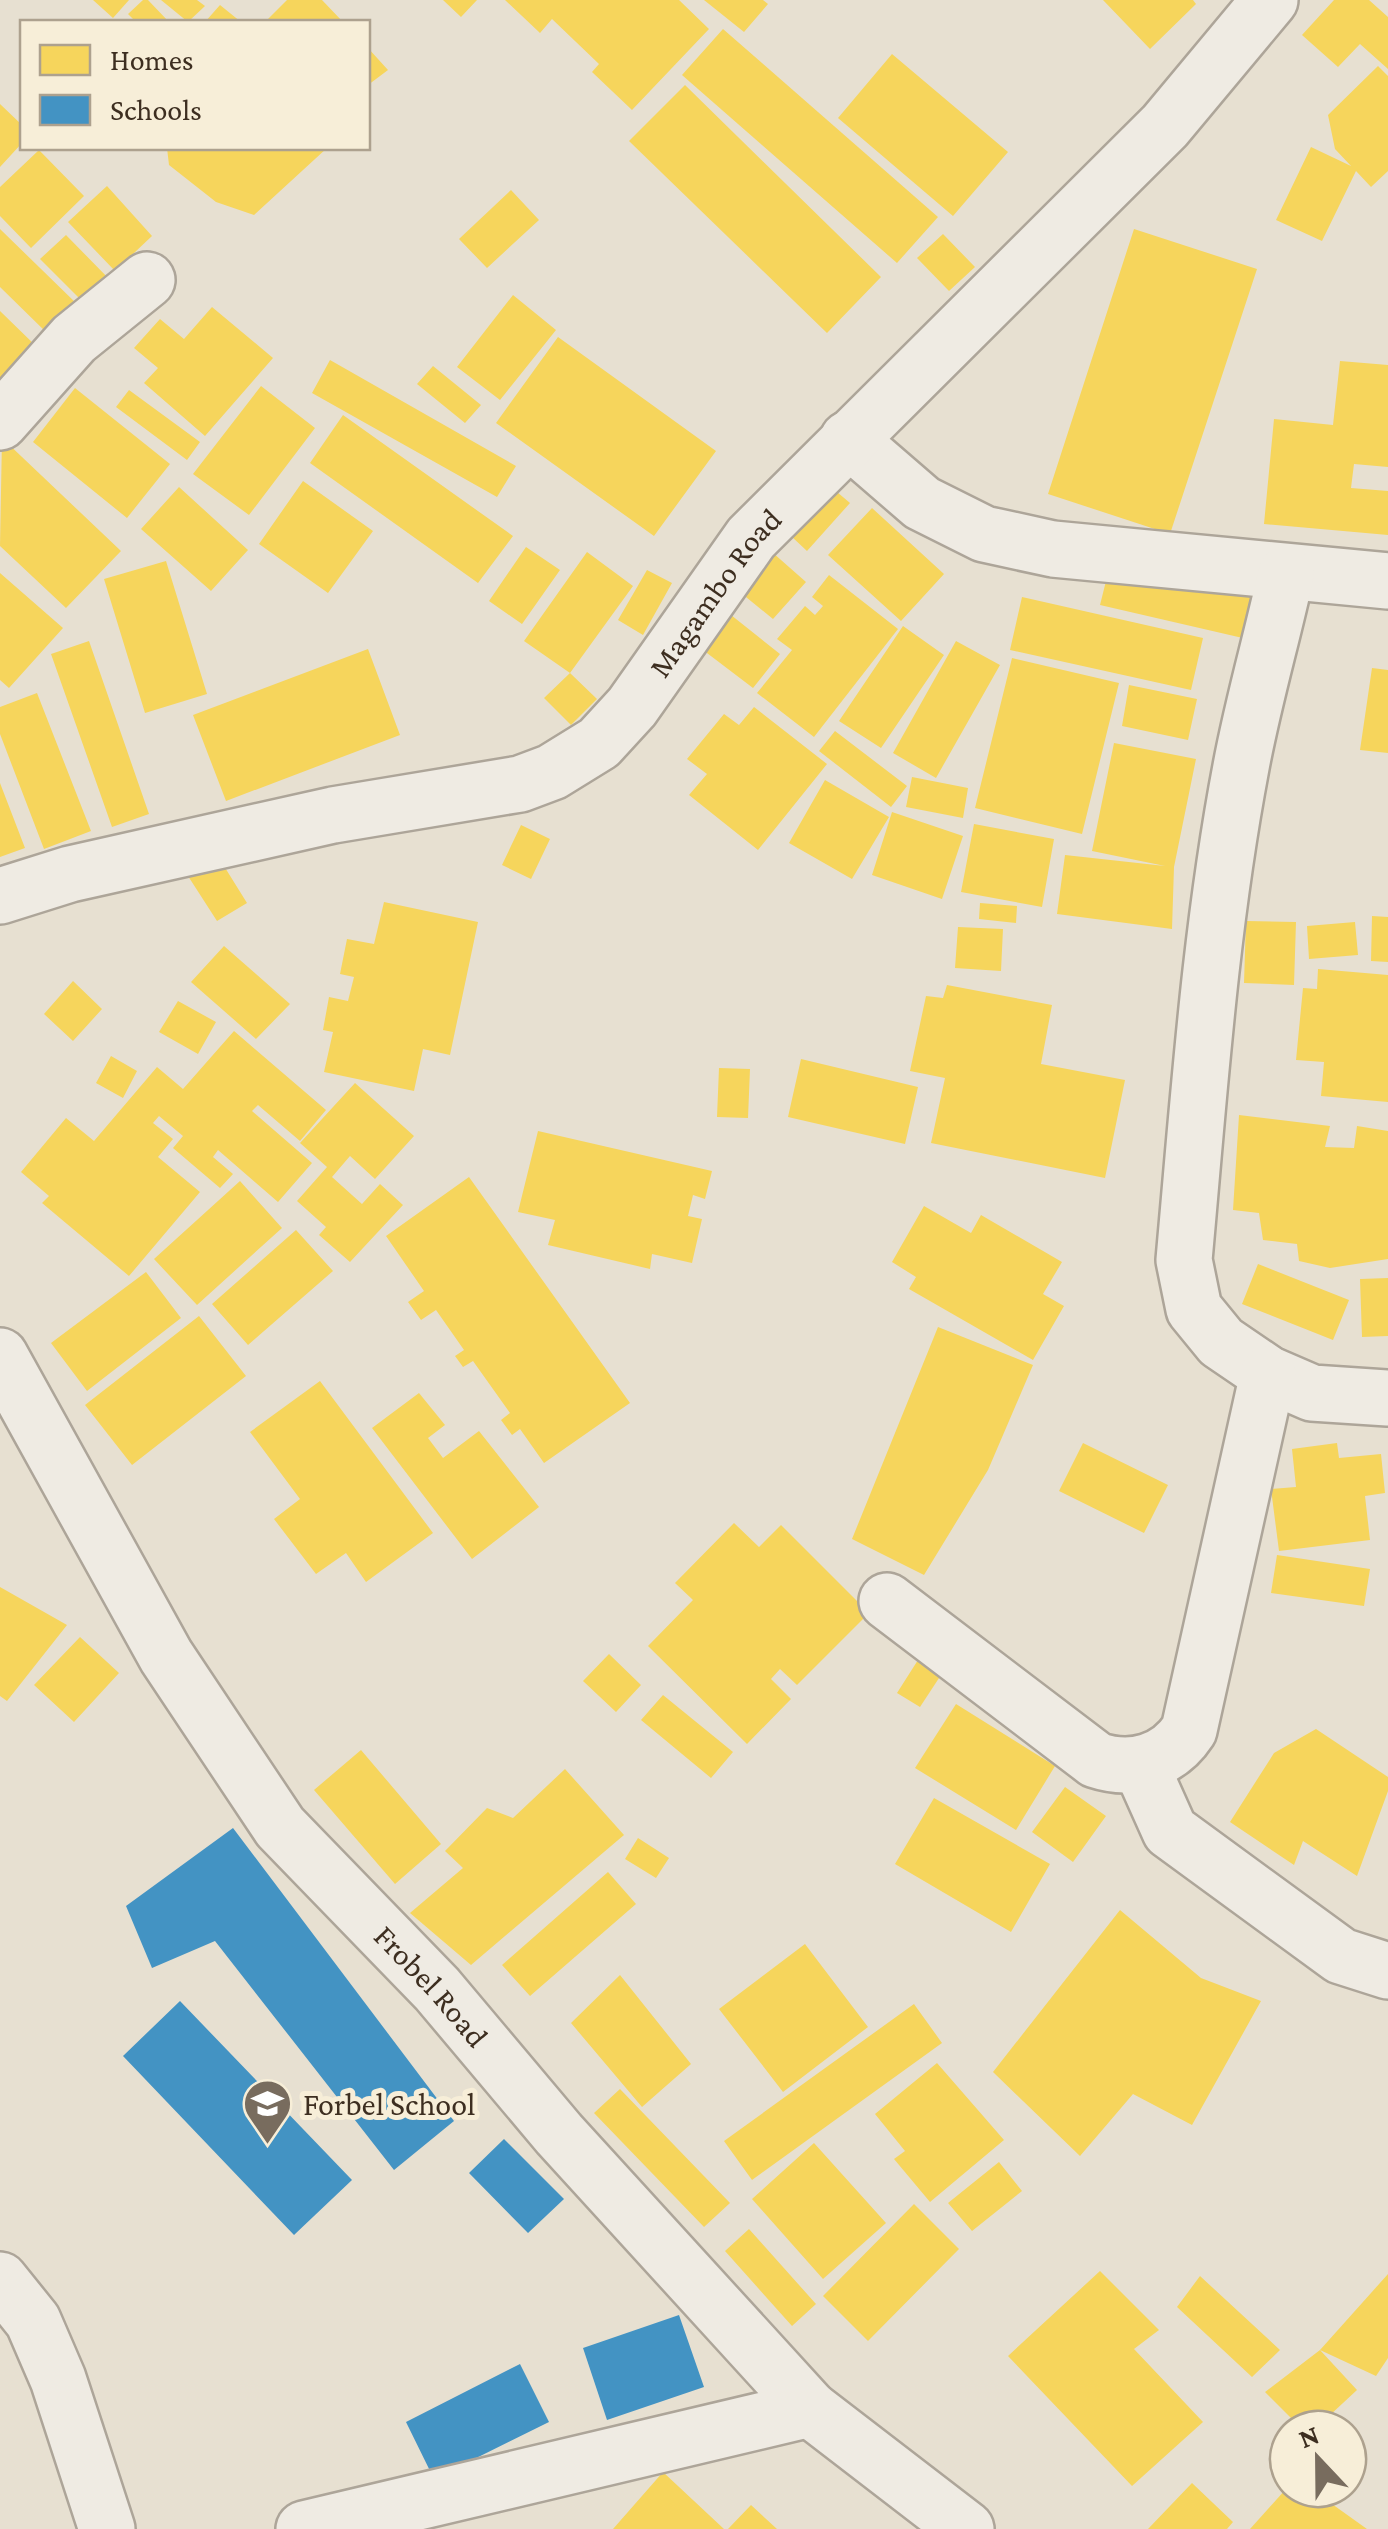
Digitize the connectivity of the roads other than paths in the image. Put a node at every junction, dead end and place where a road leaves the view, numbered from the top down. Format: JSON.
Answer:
{"nodes":[{"id":1,"x":1270,"y":0,"type":"edge"},
{"id":2,"x":147,"y":280,"type":"dead end"},
{"id":3,"x":0,"y":422,"type":"edge"},
{"id":4,"x":848,"y":439,"type":"junction"},
{"id":5,"x":1286,"y":574,"type":"junction"},
{"id":6,"x":1388,"y":581,"type":"edge"},
{"id":7,"x":0,"y":896,"type":"edge"},
{"id":8,"x":0,"y":1356,"type":"edge"},
{"id":9,"x":1268,"y":1374,"type":"junction"},
{"id":10,"x":1388,"y":1398,"type":"edge"},
{"id":11,"x":887,"y":1601,"type":"dead end"},
{"id":12,"x":1140,"y":1764,"type":"junction"},
{"id":13,"x":1388,"y":1972,"type":"edge"},
{"id":14,"x":0,"y":2280,"type":"edge"},
{"id":15,"x":810,"y":2409,"type":"junction"},
{"id":16,"x":108,"y":2529,"type":"edge"},
{"id":17,"x":304,"y":2529,"type":"edge"},
{"id":18,"x":966,"y":2529,"type":"edge"}],
"edges":[{"from":1,"to":4,"type":"street","name":"Magambo Road"},
{"from":2,"to":3,"type":"street"},
{"from":4,"to":5,"type":"street"},
{"from":4,"to":7,"type":"street","name":"Magambo Road"},
{"from":5,"to":6,"type":"street"},
{"from":5,"to":9,"type":"street"},
{"from":8,"to":15,"type":"street","name":"Frobel Road"},
{"from":9,"to":10,"type":"street"},
{"from":9,"to":12,"type":"street"},
{"from":11,"to":12,"type":"street"},
{"from":12,"to":13,"type":"street"},
{"from":14,"to":16,"type":"street"},
{"from":15,"to":17,"type":"street"},
{"from":15,"to":18,"type":"street","name":"Frobel Road"}]}
